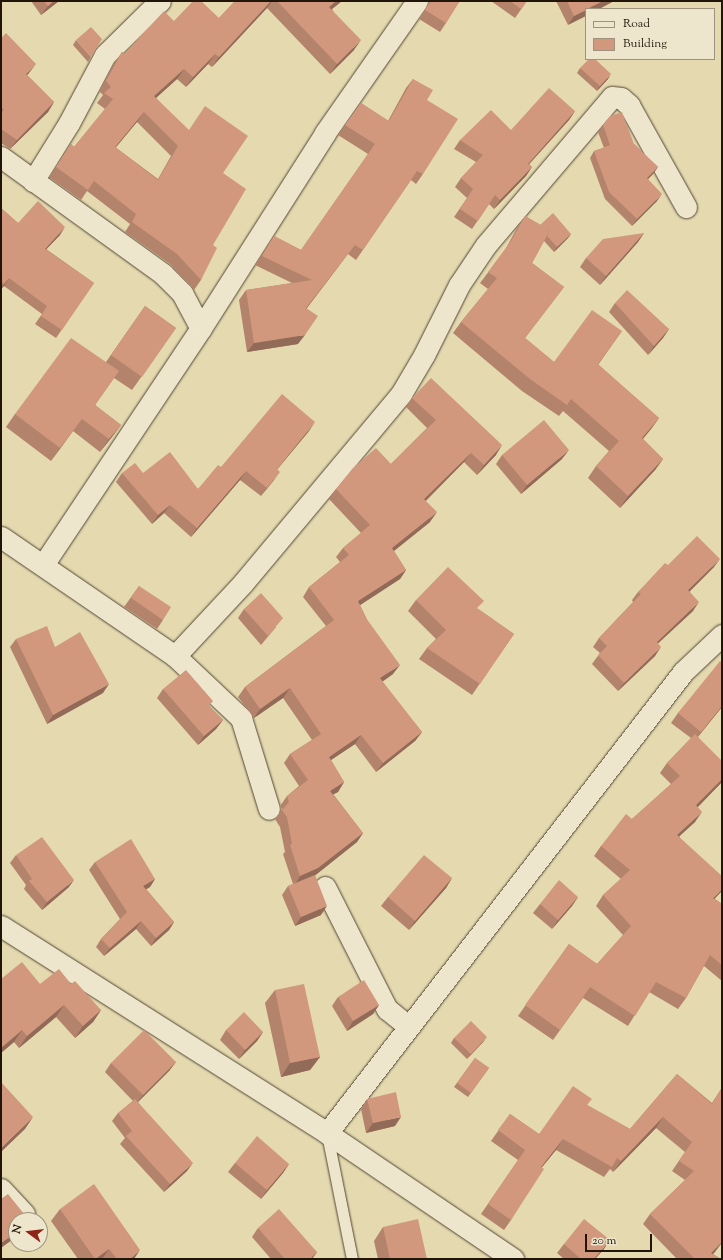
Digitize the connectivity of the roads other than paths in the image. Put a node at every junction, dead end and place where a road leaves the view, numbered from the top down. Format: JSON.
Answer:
{"nodes":[{"id":1,"x":160,"y":1,"type":"edge"},
{"id":2,"x":418,"y":1,"type":"edge"},
{"id":3,"x":1,"y":157,"type":"edge"},
{"id":4,"x":33,"y":181,"type":"junction"},
{"id":5,"x":686,"y":207,"type":"dead end"},
{"id":6,"x":201,"y":328,"type":"junction"},
{"id":7,"x":1,"y":537,"type":"edge"},
{"id":8,"x":42,"y":565,"type":"junction"},
{"id":9,"x":722,"y":635,"type":"edge"},
{"id":10,"x":175,"y":656,"type":"junction"},
{"id":11,"x":268,"y":809,"type":"dead end"},
{"id":12,"x":325,"y":887,"type":"dead end"},
{"id":13,"x":1,"y":926,"type":"edge"},
{"id":14,"x":409,"y":1027,"type":"junction"},
{"id":15,"x":327,"y":1133,"type":"junction"},
{"id":16,"x":1,"y":1189,"type":"edge"},
{"id":17,"x":22,"y":1212,"type":"edge"},
{"id":18,"x":352,"y":1259,"type":"edge"},
{"id":19,"x":513,"y":1259,"type":"edge"}],
"edges":[{"from":1,"to":4,"type":"street"},
{"from":2,"to":6,"type":"street"},
{"from":3,"to":4,"type":"street"},
{"from":4,"to":6,"type":"street"},
{"from":5,"to":10,"type":"street"},
{"from":6,"to":8,"type":"street"},
{"from":7,"to":8,"type":"street"},
{"from":8,"to":10,"type":"street"},
{"from":9,"to":14,"type":"street"},
{"from":10,"to":11,"type":"street"},
{"from":12,"to":14,"type":"street"},
{"from":13,"to":15,"type":"street"},
{"from":14,"to":15,"type":"street"},
{"from":15,"to":18,"type":"lane"},
{"from":15,"to":19,"type":"street"},
{"from":16,"to":17,"type":"street"}]}
